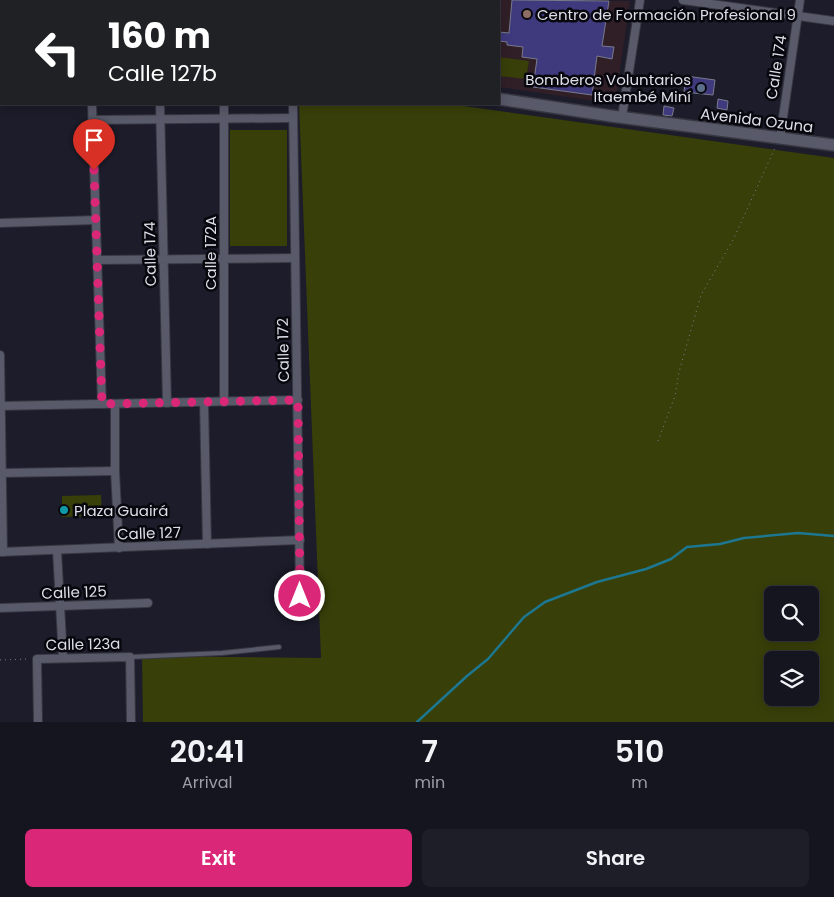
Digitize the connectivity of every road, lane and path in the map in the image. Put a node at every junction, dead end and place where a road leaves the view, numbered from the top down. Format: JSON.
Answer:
{"nodes":[{"id":1,"x":640,"y":0,"type":"edge"},
{"id":2,"x":683,"y":0,"type":"edge"},
{"id":3,"x":800,"y":0,"type":"edge"},
{"id":4,"x":798,"y":16,"type":"junction"},
{"id":5,"x":834,"y":21,"type":"edge"},
{"id":6,"x":500,"y":98,"type":"edge"},
{"id":7,"x":92,"y":105,"type":"edge"},
{"id":8,"x":160,"y":105,"type":"edge"},
{"id":9,"x":224,"y":105,"type":"edge"},
{"id":10,"x":293,"y":105,"type":"edge"},
{"id":11,"x":622,"y":117,"type":"junction"},
{"id":12,"x":293,"y":118,"type":"junction"},
{"id":13,"x":161,"y":119,"type":"junction"},
{"id":14,"x":224,"y":119,"type":"junction"},
{"id":15,"x":92,"y":120,"type":"junction"},
{"id":16,"x":780,"y":138,"type":"junction"},
{"id":17,"x":834,"y":145,"type":"edge"},
{"id":18,"x":96,"y":220,"type":"junction"},
{"id":19,"x":0,"y":223,"type":"edge"},
{"id":20,"x":295,"y":258,"type":"junction"},
{"id":21,"x":224,"y":259,"type":"junction"},
{"id":22,"x":97,"y":260,"type":"junction"},
{"id":23,"x":164,"y":260,"type":"junction"},
{"id":24,"x":0,"y":355,"type":"edge"},
{"id":25,"x":298,"y":400,"type":"junction"},
{"id":26,"x":204,"y":402,"type":"junction"},
{"id":27,"x":224,"y":402,"type":"junction"},
{"id":28,"x":167,"y":403,"type":"junction"},
{"id":29,"x":102,"y":404,"type":"junction"},
{"id":30,"x":115,"y":404,"type":"junction"},
{"id":31,"x":0,"y":406,"type":"edge"},
{"id":32,"x":658,"y":441,"type":"dead end"},
{"id":33,"x":115,"y":471,"type":"junction"},
{"id":34,"x":2,"y":472,"type":"junction"},
{"id":35,"x":300,"y":540,"type":"junction"},
{"id":36,"x":207,"y":544,"type":"junction"},
{"id":37,"x":119,"y":548,"type":"junction"},
{"id":38,"x":57,"y":550,"type":"junction"},
{"id":39,"x":2,"y":552,"type":"edge"},
{"id":40,"x":300,"y":596,"type":"dead end"},
{"id":41,"x":148,"y":603,"type":"dead end"},
{"id":42,"x":60,"y":607,"type":"junction"},
{"id":43,"x":0,"y":608,"type":"edge"},
{"id":44,"x":279,"y":646,"type":"dead end"},
{"id":45,"x":130,"y":657,"type":"junction"},
{"id":46,"x":64,"y":658,"type":"junction"},
{"id":47,"x":37,"y":659,"type":"junction"},
{"id":48,"x":0,"y":660,"type":"edge"},
{"id":49,"x":38,"y":722,"type":"edge"},
{"id":50,"x":131,"y":722,"type":"edge"}],
"edges":[{"from":1,"to":11,"type":"street"},
{"from":2,"to":4,"type":"street"},
{"from":3,"to":4,"type":"street","name":"Calle 174"},
{"from":4,"to":5,"type":"street"},
{"from":4,"to":16,"type":"street","name":"Calle 174"},
{"from":6,"to":11,"type":"main road","name":"Avenida Ozuna"},
{"from":7,"to":15,"type":"street"},
{"from":8,"to":13,"type":"street","name":"Calle 174"},
{"from":9,"to":14,"type":"street","name":"Calle 172A"},
{"from":10,"to":12,"type":"street","name":"Calle 172"},
{"from":11,"to":16,"type":"main road","name":"Avenida Ozuna"},
{"from":12,"to":14,"type":"street"},
{"from":12,"to":20,"type":"street","name":"Calle 172"},
{"from":13,"to":14,"type":"street"},
{"from":13,"to":15,"type":"street"},
{"from":13,"to":23,"type":"street","name":"Calle 174"},
{"from":14,"to":21,"type":"street","name":"Calle 172A"},
{"from":15,"to":18,"type":"street"},
{"from":16,"to":17,"type":"main road","name":"Avenida Ozuna"},
{"from":16,"to":32,"type":"path"},
{"from":18,"to":19,"type":"street"},
{"from":18,"to":22,"type":"street"},
{"from":20,"to":21,"type":"street"},
{"from":20,"to":25,"type":"street","name":"Calle 172"},
{"from":21,"to":23,"type":"street"},
{"from":21,"to":27,"type":"street","name":"Calle 172A"},
{"from":22,"to":23,"type":"street"},
{"from":22,"to":29,"type":"street"},
{"from":23,"to":28,"type":"street","name":"Calle 174"},
{"from":24,"to":31,"type":"street"},
{"from":25,"to":27,"type":"street"},
{"from":25,"to":35,"type":"street","name":"Calle 172"},
{"from":26,"to":27,"type":"street"},
{"from":26,"to":28,"type":"street"},
{"from":26,"to":36,"type":"street"},
{"from":28,"to":30,"type":"street"},
{"from":29,"to":30,"type":"street"},
{"from":29,"to":31,"type":"street"},
{"from":30,"to":33,"type":"street"},
{"from":31,"to":34,"type":"street"},
{"from":33,"to":34,"type":"street"},
{"from":33,"to":37,"type":"street"},
{"from":34,"to":39,"type":"street"},
{"from":35,"to":36,"type":"street","name":"Calle 127"},
{"from":35,"to":40,"type":"street","name":"Calle 172"},
{"from":36,"to":37,"type":"street","name":"Calle 127"},
{"from":37,"to":38,"type":"street","name":"Calle 127"},
{"from":38,"to":39,"type":"street","name":"Calle 127"},
{"from":38,"to":42,"type":"street"},
{"from":41,"to":42,"type":"street","name":"Calle 125"},
{"from":42,"to":43,"type":"street","name":"Calle 125"},
{"from":42,"to":46,"type":"street"},
{"from":44,"to":45,"type":"lane"},
{"from":45,"to":46,"type":"street","name":"Calle 123a"},
{"from":45,"to":50,"type":"street"},
{"from":46,"to":47,"type":"street","name":"Calle 123a"},
{"from":47,"to":48,"type":"path"},
{"from":47,"to":49,"type":"street"}]}
